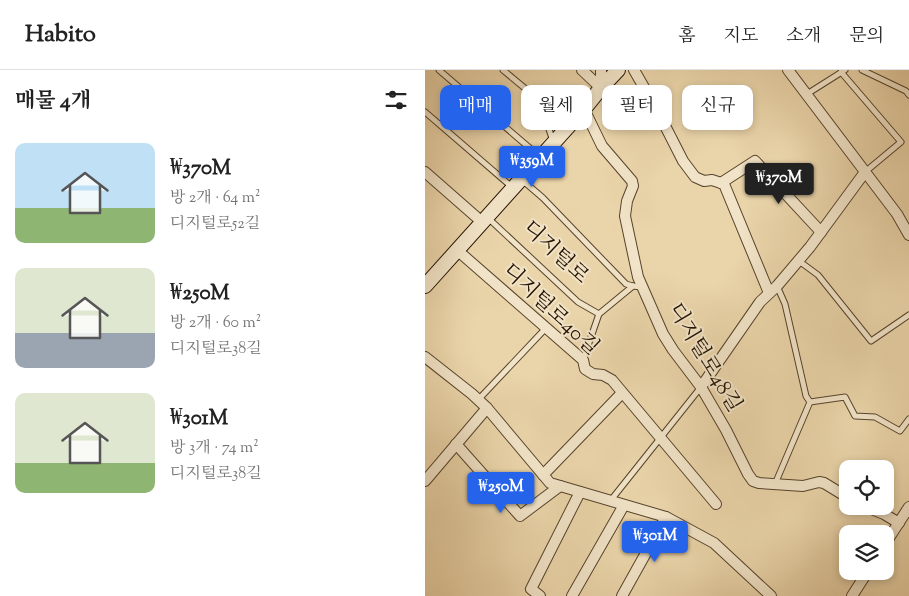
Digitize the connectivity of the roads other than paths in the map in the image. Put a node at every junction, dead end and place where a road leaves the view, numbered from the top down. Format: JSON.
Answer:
{"nodes":[{"id":1,"x":439,"y":70,"type":"edge"},
{"id":2,"x":503,"y":70,"type":"edge"},
{"id":3,"x":582,"y":70,"type":"edge"},
{"id":4,"x":601,"y":70,"type":"edge"},
{"id":5,"x":618,"y":70,"type":"edge"},
{"id":6,"x":633,"y":70,"type":"edge"},
{"id":7,"x":788,"y":70,"type":"edge"},
{"id":8,"x":862,"y":70,"type":"edge"},
{"id":9,"x":843,"y":71,"type":"edge"},
{"id":10,"x":601,"y":88,"type":"junction"},
{"id":11,"x":807,"y":95,"type":"junction"},
{"id":12,"x":909,"y":96,"type":"edge"},
{"id":13,"x":592,"y":99,"type":"edge"},
{"id":14,"x":425,"y":112,"type":"edge"},
{"id":15,"x":592,"y":125,"type":"edge"},
{"id":16,"x":565,"y":130,"type":"edge"},
{"id":17,"x":554,"y":142,"type":"junction"},
{"id":18,"x":541,"y":157,"type":"junction"},
{"id":19,"x":425,"y":172,"type":"edge"},
{"id":20,"x":865,"y":172,"type":"junction"},
{"id":21,"x":721,"y":183,"type":"junction"},
{"id":22,"x":517,"y":184,"type":"junction"},
{"id":23,"x":485,"y":220,"type":"junction"},
{"id":24,"x":821,"y":232,"type":"junction"},
{"id":25,"x":909,"y":235,"type":"edge"},
{"id":26,"x":457,"y":250,"type":"junction"},
{"id":27,"x":799,"y":260,"type":"junction"},
{"id":28,"x":425,"y":286,"type":"edge"},
{"id":29,"x":638,"y":286,"type":"junction"},
{"id":30,"x":777,"y":286,"type":"junction"},
{"id":31,"x":769,"y":293,"type":"junction"},
{"id":32,"x":599,"y":314,"type":"junction"},
{"id":33,"x":909,"y":315,"type":"edge"},
{"id":34,"x":546,"y":328,"type":"junction"},
{"id":35,"x":425,"y":357,"type":"edge"},
{"id":36,"x":583,"y":360,"type":"junction"},
{"id":37,"x":701,"y":387,"type":"junction"},
{"id":38,"x":622,"y":393,"type":"junction"},
{"id":39,"x":479,"y":400,"type":"junction"},
{"id":40,"x":810,"y":402,"type":"junction"},
{"id":41,"x":487,"y":408,"type":"junction"},
{"id":42,"x":909,"y":420,"type":"edge"},
{"id":43,"x":661,"y":438,"type":"junction"},
{"id":44,"x":456,"y":444,"type":"junction"},
{"id":45,"x":543,"y":475,"type":"junction"},
{"id":46,"x":425,"y":481,"type":"edge"},
{"id":47,"x":775,"y":484,"type":"junction"},
{"id":48,"x":560,"y":486,"type":"junction"},
{"id":49,"x":580,"y":492,"type":"junction"},
{"id":50,"x":839,"y":492,"type":"edge"},
{"id":51,"x":611,"y":501,"type":"junction"},
{"id":52,"x":717,"y":504,"type":"dead end"},
{"id":53,"x":624,"y":505,"type":"junction"},
{"id":54,"x":909,"y":507,"type":"edge"},
{"id":55,"x":886,"y":515,"type":"edge"},
{"id":56,"x":666,"y":517,"type":"junction"},
{"id":57,"x":899,"y":523,"type":"junction"},
{"id":58,"x":894,"y":530,"type":"edge"},
{"id":59,"x":862,"y":580,"type":"edge"},
{"id":60,"x":540,"y":596,"type":"edge"},
{"id":61,"x":572,"y":596,"type":"edge"},
{"id":62,"x":622,"y":596,"type":"edge"},
{"id":63,"x":771,"y":596,"type":"edge"},
{"id":64,"x":851,"y":596,"type":"edge"}],
"edges":[{"from":1,"to":18,"type":"lane"},
{"from":2,"to":17,"type":"lane"},
{"from":3,"to":10,"type":"street"},
{"from":4,"to":10,"type":"street"},
{"from":5,"to":10,"type":"main road"},
{"from":6,"to":21,"type":"street"},
{"from":7,"to":11,"type":"street"},
{"from":8,"to":12,"type":"lane"},
{"from":9,"to":11,"type":"lane"},
{"from":9,"to":20,"type":"lane"},
{"from":10,"to":13,"type":"main road"},
{"from":11,"to":20,"type":"street"},
{"from":14,"to":22,"type":"lane","name":"디지털로"},
{"from":15,"to":29,"type":"street","name":"디지털로48길"},
{"from":16,"to":17,"type":"main road"},
{"from":17,"to":18,"type":"main road"},
{"from":18,"to":22,"type":"main road"},
{"from":19,"to":23,"type":"street"},
{"from":20,"to":24,"type":"street"},
{"from":20,"to":25,"type":"street"},
{"from":21,"to":24,"type":"street"},
{"from":21,"to":31,"type":"street"},
{"from":22,"to":23,"type":"main road"},
{"from":22,"to":29,"type":"lane","name":"디지털로"},
{"from":23,"to":26,"type":"main road"},
{"from":23,"to":32,"type":"lane","name":"디지털로"},
{"from":24,"to":27,"type":"street"},
{"from":26,"to":28,"type":"main road"},
{"from":26,"to":34,"type":"street","name":"디지털로40길"},
{"from":27,"to":30,"type":"street"},
{"from":27,"to":33,"type":"lane"},
{"from":29,"to":32,"type":"lane"},
{"from":29,"to":37,"type":"street","name":"디지털로48길"},
{"from":30,"to":31,"type":"street"},
{"from":30,"to":40,"type":"lane"},
{"from":31,"to":37,"type":"street"},
{"from":32,"to":36,"type":"lane"},
{"from":34,"to":36,"type":"street","name":"디지털로40길"},
{"from":34,"to":39,"type":"lane"},
{"from":35,"to":39,"type":"street"},
{"from":36,"to":38,"type":"street","name":"디지털로40길"},
{"from":37,"to":43,"type":"lane"},
{"from":37,"to":47,"type":"street","name":"디지털로48길"},
{"from":38,"to":43,"type":"street","name":"디지털로40길"},
{"from":38,"to":45,"type":"street"},
{"from":39,"to":41,"type":"street"},
{"from":40,"to":42,"type":"lane"},
{"from":40,"to":47,"type":"lane"},
{"from":41,"to":44,"type":"street"},
{"from":41,"to":45,"type":"street"},
{"from":43,"to":51,"type":"lane"},
{"from":43,"to":52,"type":"street","name":"디지털로40길"},
{"from":44,"to":46,"type":"street"},
{"from":44,"to":48,"type":"street"},
{"from":45,"to":48,"type":"street"},
{"from":47,"to":50,"type":"street","name":"디지털로48길"},
{"from":48,"to":49,"type":"street"},
{"from":49,"to":51,"type":"street"},
{"from":49,"to":60,"type":"street"},
{"from":51,"to":53,"type":"street"},
{"from":53,"to":56,"type":"street"},
{"from":53,"to":61,"type":"street"},
{"from":54,"to":57,"type":"street"},
{"from":55,"to":57,"type":"street"},
{"from":56,"to":62,"type":"street"},
{"from":56,"to":63,"type":"street"},
{"from":57,"to":58,"type":"street"},
{"from":59,"to":64,"type":"street"}]}
